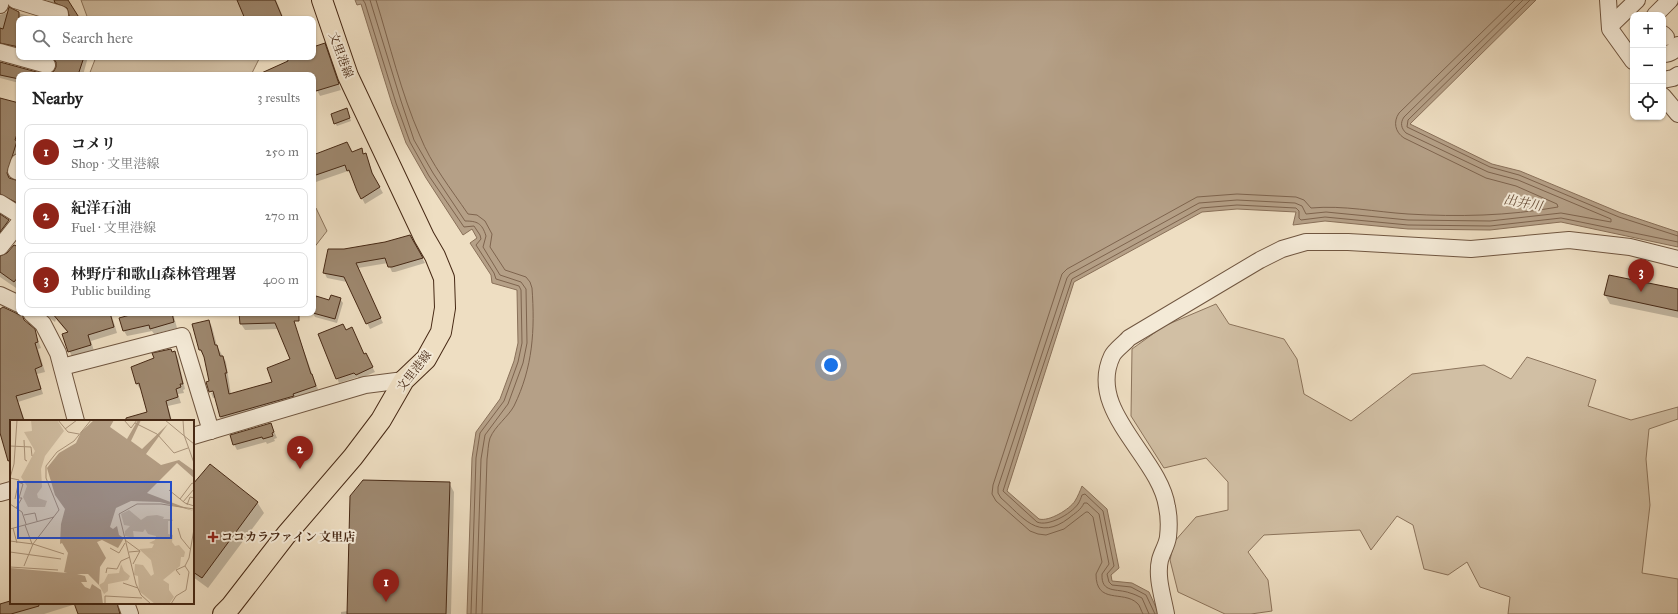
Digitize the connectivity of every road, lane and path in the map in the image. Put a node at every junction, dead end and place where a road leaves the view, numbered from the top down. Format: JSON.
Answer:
{"nodes":[{"id":1,"x":1,"y":0,"type":"edge"},
{"id":2,"x":15,"y":0,"type":"edge"},
{"id":3,"x":322,"y":0,"type":"edge"},
{"id":4,"x":1608,"y":0,"type":"edge"},
{"id":5,"x":1637,"y":0,"type":"edge"},
{"id":6,"x":1670,"y":0,"type":"edge"},
{"id":7,"x":0,"y":5,"type":"edge"},
{"id":8,"x":1658,"y":12,"type":"edge"},
{"id":9,"x":60,"y":16,"type":"edge"},
{"id":10,"x":1610,"y":26,"type":"junction"},
{"id":11,"x":1669,"y":39,"type":"edge"},
{"id":12,"x":1628,"y":42,"type":"edge"},
{"id":13,"x":0,"y":52,"type":"edge"},
{"id":14,"x":1666,"y":54,"type":"edge"},
{"id":15,"x":16,"y":57,"type":"edge"},
{"id":16,"x":27,"y":60,"type":"edge"},
{"id":17,"x":47,"y":66,"type":"edge"},
{"id":18,"x":1678,"y":75,"type":"edge"},
{"id":19,"x":1666,"y":79,"type":"edge"},
{"id":20,"x":1666,"y":100,"type":"edge"},
{"id":21,"x":1678,"y":114,"type":"edge"},
{"id":22,"x":0,"y":203,"type":"edge"},
{"id":23,"x":16,"y":213,"type":"edge"},
{"id":24,"x":16,"y":226,"type":"edge"},
{"id":25,"x":0,"y":247,"type":"edge"},
{"id":26,"x":1678,"y":259,"type":"edge"},
{"id":27,"x":1,"y":297,"type":"edge"},
{"id":28,"x":16,"y":303,"type":"edge"},
{"id":29,"x":34,"y":316,"type":"edge"},
{"id":30,"x":62,"y":367,"type":"junction"},
{"id":31,"x":404,"y":380,"type":"junction"},
{"id":32,"x":76,"y":420,"type":"edge"},
{"id":33,"x":211,"y":431,"type":"junction"},
{"id":34,"x":194,"y":436,"type":"edge"},
{"id":35,"x":10,"y":490,"type":"edge"},
{"id":36,"x":0,"y":493,"type":"edge"},
{"id":37,"x":126,"y":604,"type":"edge"},
{"id":38,"x":130,"y":614,"type":"edge"},
{"id":39,"x":222,"y":614,"type":"edge"},
{"id":40,"x":1166,"y":614,"type":"edge"}],
"edges":[{"from":1,"to":7,"type":"street"},
{"from":2,"to":9,"type":"street"},
{"from":3,"to":31,"type":"main road","name":"文里港線"},
{"from":4,"to":10,"type":"street"},
{"from":5,"to":10,"type":"street"},
{"from":6,"to":8,"type":"street"},
{"from":10,"to":12,"type":"street"},
{"from":11,"to":14,"type":"street"},
{"from":13,"to":15,"type":"street"},
{"from":16,"to":17,"type":"street"},
{"from":18,"to":19,"type":"street"},
{"from":20,"to":21,"type":"street"},
{"from":22,"to":23,"type":"street"},
{"from":24,"to":25,"type":"street"},
{"from":26,"to":40,"type":"street"},
{"from":27,"to":28,"type":"street"},
{"from":29,"to":30,"type":"street"},
{"from":30,"to":32,"type":"street"},
{"from":30,"to":33,"type":"street"},
{"from":31,"to":33,"type":"street"},
{"from":31,"to":39,"type":"main road","name":"文里港線"},
{"from":33,"to":34,"type":"street"},
{"from":35,"to":36,"type":"street"},
{"from":37,"to":38,"type":"street"}]}
